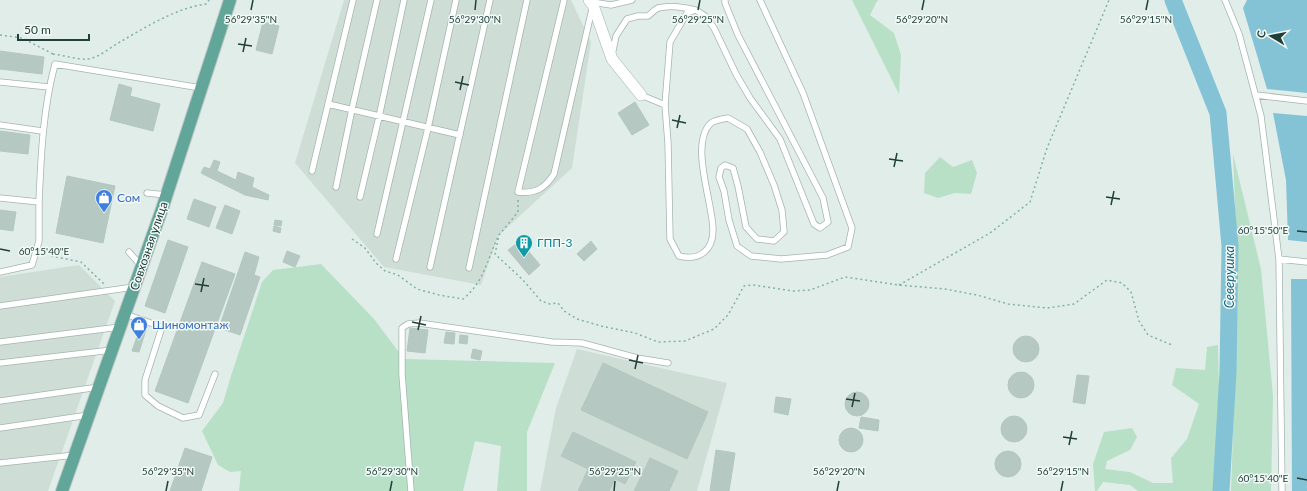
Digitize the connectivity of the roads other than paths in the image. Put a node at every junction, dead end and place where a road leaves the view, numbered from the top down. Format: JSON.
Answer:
{"nodes":[{"id":1,"x":230,"y":0,"type":"edge"},
{"id":2,"x":353,"y":0,"type":"edge"},
{"id":3,"x":378,"y":0,"type":"edge"},
{"id":4,"x":404,"y":0,"type":"edge"},
{"id":5,"x":431,"y":0,"type":"edge"},
{"id":6,"x":456,"y":0,"type":"edge"},
{"id":7,"x":490,"y":0,"type":"edge"},
{"id":8,"x":527,"y":0,"type":"edge"},
{"id":9,"x":564,"y":0,"type":"edge"},
{"id":10,"x":632,"y":0,"type":"edge"},
{"id":11,"x":725,"y":0,"type":"edge"},
{"id":12,"x":760,"y":0,"type":"edge"},
{"id":13,"x":1225,"y":0,"type":"edge"},
{"id":14,"x":590,"y":2,"type":"edge"},
{"id":15,"x":696,"y":10,"type":"junction"},
{"id":16,"x":612,"y":59,"type":"junction"},
{"id":17,"x":0,"y":82,"type":"edge"},
{"id":18,"x":49,"y":88,"type":"junction"},
{"id":19,"x":201,"y":88,"type":"junction"},
{"id":20,"x":641,"y":95,"type":"joint"},
{"id":21,"x":1256,"y":95,"type":"junction"},
{"id":22,"x":1307,"y":101,"type":"edge"},
{"id":23,"x":328,"y":104,"type":"junction"},
{"id":24,"x":666,"y":105,"type":"junction"},
{"id":25,"x":352,"y":109,"type":"junction"},
{"id":26,"x":379,"y":116,"type":"junction"},
{"id":27,"x":402,"y":121,"type":"junction"},
{"id":28,"x":0,"y":125,"type":"edge"},
{"id":29,"x":428,"y":128,"type":"junction"},
{"id":30,"x":42,"y":131,"type":"junction"},
{"id":31,"x":460,"y":135,"type":"junction"},
{"id":32,"x":312,"y":171,"type":"dead end"},
{"id":33,"x":336,"y":187,"type":"dead end"},
{"id":34,"x":147,"y":193,"type":"dead end"},
{"id":35,"x":166,"y":195,"type":"junction"},
{"id":36,"x":360,"y":197,"type":"dead end"},
{"id":37,"x":0,"y":198,"type":"edge"},
{"id":38,"x":39,"y":202,"type":"junction"},
{"id":39,"x":377,"y":234,"type":"dead end"},
{"id":40,"x":129,"y":252,"type":"dead end"},
{"id":41,"x":396,"y":259,"type":"dead end"},
{"id":42,"x":1278,"y":259,"type":"junction"},
{"id":43,"x":1307,"y":262,"type":"edge"},
{"id":44,"x":142,"y":267,"type":"junction"},
{"id":45,"x":430,"y":267,"type":"dead end"},
{"id":46,"x":469,"y":268,"type":"dead end"},
{"id":47,"x":0,"y":272,"type":"edge"},
{"id":48,"x":135,"y":287,"type":"junction"},
{"id":49,"x":0,"y":306,"type":"edge"},
{"id":50,"x":125,"y":314,"type":"junction"},
{"id":51,"x":120,"y":326,"type":"junction"},
{"id":52,"x":0,"y":342,"type":"edge"},
{"id":53,"x":113,"y":350,"type":"junction"},
{"id":54,"x":0,"y":363,"type":"edge"},
{"id":55,"x":668,"y":363,"type":"dead end"},
{"id":56,"x":215,"y":374,"type":"dead end"},
{"id":57,"x":100,"y":387,"type":"junction"},
{"id":58,"x":0,"y":401,"type":"edge"},
{"id":59,"x":89,"y":415,"type":"junction"},
{"id":60,"x":0,"y":428,"type":"edge"},
{"id":61,"x":75,"y":454,"type":"junction"},
{"id":62,"x":0,"y":463,"type":"edge"},
{"id":63,"x":62,"y":491,"type":"edge"},
{"id":64,"x":411,"y":491,"type":"edge"},
{"id":65,"x":1282,"y":491,"type":"edge"}],
"edges":[{"from":1,"to":19,"type":"main road","name":"Совхозная улица"},
{"from":2,"to":23,"type":"lane"},
{"from":3,"to":25,"type":"lane"},
{"from":4,"to":26,"type":"lane"},
{"from":5,"to":27,"type":"lane"},
{"from":6,"to":29,"type":"lane"},
{"from":7,"to":31,"type":"lane"},
{"from":8,"to":46,"type":"lane"},
{"from":9,"to":14,"type":"lane"},
{"from":10,"to":14,"type":"lane"},
{"from":11,"to":15,"type":"lane"},
{"from":12,"to":24,"type":"lane"},
{"from":13,"to":21,"type":"lane"},
{"from":14,"to":16,"type":"street"},
{"from":15,"to":16,"type":"lane"},
{"from":15,"to":24,"type":"lane"},
{"from":16,"to":20,"type":"street"},
{"from":17,"to":18,"type":"lane"},
{"from":18,"to":19,"type":"lane"},
{"from":18,"to":30,"type":"lane"},
{"from":19,"to":35,"type":"main road","name":"Совхозная улица"},
{"from":20,"to":24,"type":"lane"},
{"from":21,"to":22,"type":"lane"},
{"from":21,"to":42,"type":"lane"},
{"from":23,"to":25,"type":"lane"},
{"from":23,"to":32,"type":"lane"},
{"from":25,"to":26,"type":"lane"},
{"from":25,"to":33,"type":"lane"},
{"from":26,"to":27,"type":"lane"},
{"from":26,"to":36,"type":"lane"},
{"from":27,"to":29,"type":"lane"},
{"from":27,"to":39,"type":"lane"},
{"from":28,"to":30,"type":"lane"},
{"from":29,"to":31,"type":"lane"},
{"from":29,"to":41,"type":"lane"},
{"from":30,"to":38,"type":"lane"},
{"from":31,"to":45,"type":"lane"},
{"from":34,"to":35,"type":"lane"},
{"from":35,"to":44,"type":"main road","name":"Совхозная улица"},
{"from":37,"to":38,"type":"lane"},
{"from":38,"to":47,"type":"lane"},
{"from":40,"to":44,"type":"lane"},
{"from":42,"to":43,"type":"lane"},
{"from":42,"to":65,"type":"lane"},
{"from":44,"to":48,"type":"main road","name":"Совхозная улица"},
{"from":48,"to":49,"type":"lane"},
{"from":48,"to":50,"type":"main road","name":"Совхозная улица"},
{"from":50,"to":51,"type":"main road","name":"Совхозная улица"},
{"from":50,"to":56,"type":"lane"},
{"from":51,"to":52,"type":"lane"},
{"from":51,"to":53,"type":"main road","name":"Совхозная улица"},
{"from":53,"to":54,"type":"lane"},
{"from":53,"to":57,"type":"main road","name":"Совхозная улица"},
{"from":55,"to":64,"type":"lane"},
{"from":57,"to":58,"type":"lane"},
{"from":57,"to":59,"type":"main road","name":"Совхозная улица"},
{"from":59,"to":60,"type":"lane"},
{"from":59,"to":61,"type":"main road","name":"Совхозная улица"},
{"from":61,"to":62,"type":"lane"},
{"from":61,"to":63,"type":"main road","name":"Совхозная улица"}]}
